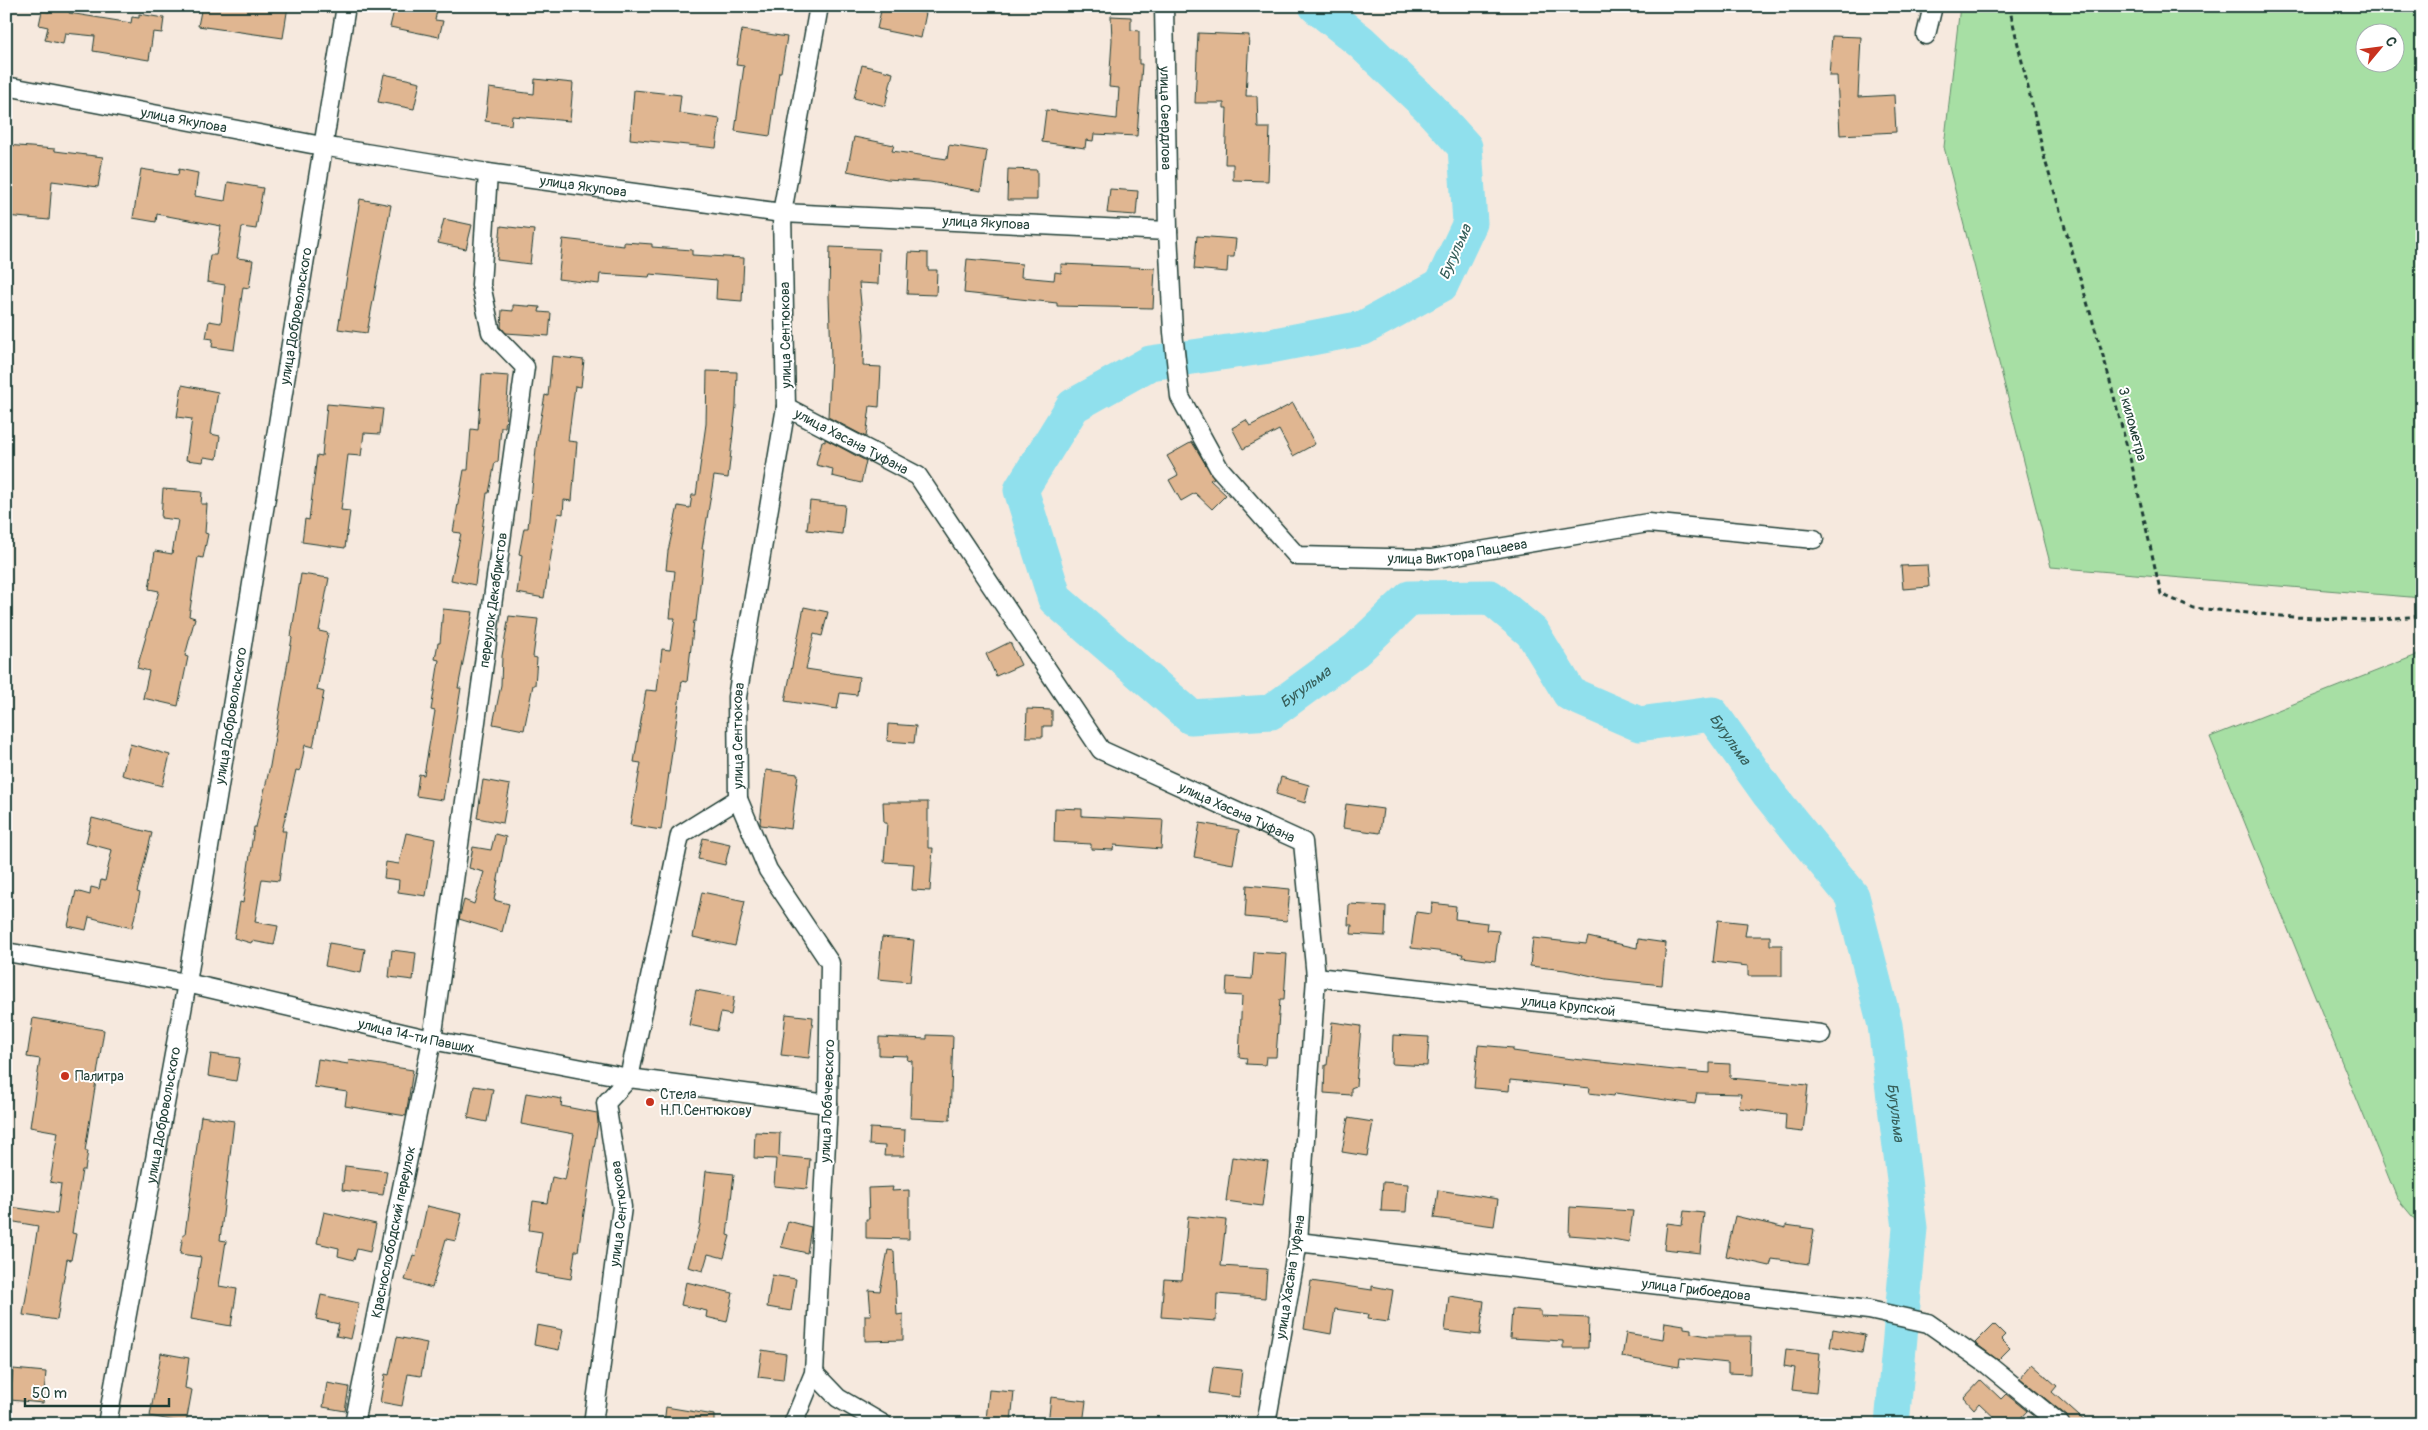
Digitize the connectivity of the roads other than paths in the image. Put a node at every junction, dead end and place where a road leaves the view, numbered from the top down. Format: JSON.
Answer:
{"nodes":[{"id":1,"x":346,"y":6,"type":"edge"},
{"id":2,"x":819,"y":6,"type":"edge"},
{"id":3,"x":1164,"y":6,"type":"edge"},
{"id":4,"x":1933,"y":6,"type":"edge"},
{"id":5,"x":1926,"y":35,"type":"dead end"},
{"id":6,"x":6,"y":86,"type":"edge"},
{"id":7,"x":322,"y":146,"type":"junction"},
{"id":8,"x":488,"y":173,"type":"junction"},
{"id":9,"x":782,"y":213,"type":"junction"},
{"id":10,"x":1168,"y":231,"type":"junction"},
{"id":11,"x":1180,"y":397,"type":"joint"},
{"id":12,"x":786,"y":407,"type":"junction"},
{"id":13,"x":1814,"y":538,"type":"dead end"},
{"id":14,"x":738,"y":799,"type":"junction"},
{"id":15,"x":6,"y":952,"type":"edge"},
{"id":16,"x":1316,"y":977,"type":"junction"},
{"id":17,"x":187,"y":983,"type":"junction"},
{"id":18,"x":1821,"y":1034,"type":"dead end"},
{"id":19,"x":432,"y":1040,"type":"junction"},
{"id":20,"x":629,"y":1078,"type":"junction"},
{"id":21,"x":828,"y":1104,"type":"junction"},
{"id":22,"x":1298,"y":1242,"type":"junction"},
{"id":23,"x":814,"y":1373,"type":"junction"},
{"id":24,"x":108,"y":1424,"type":"edge"},
{"id":25,"x":354,"y":1424,"type":"edge"},
{"id":26,"x":593,"y":1424,"type":"edge"},
{"id":27,"x":794,"y":1424,"type":"edge"},
{"id":28,"x":883,"y":1424,"type":"edge"},
{"id":29,"x":1266,"y":1424,"type":"edge"},
{"id":30,"x":2060,"y":1424,"type":"edge"}],
"edges":[{"from":1,"to":7,"type":"street","name":"улица Добровольского"},
{"from":2,"to":9,"type":"street","name":"улица Сентюкова"},
{"from":3,"to":10,"type":"street","name":"улица Свердлова"},
{"from":4,"to":5,"type":"street"},
{"from":6,"to":7,"type":"street","name":"улица Якупова"},
{"from":7,"to":8,"type":"street","name":"улица Якупова"},
{"from":7,"to":17,"type":"street","name":"улица Добровольского"},
{"from":8,"to":9,"type":"street","name":"улица Якупова"},
{"from":8,"to":19,"type":"street","name":"переулок Декабристов"},
{"from":9,"to":10,"type":"street","name":"улица Якупова"},
{"from":9,"to":12,"type":"street","name":"улица Сентюкова"},
{"from":10,"to":11,"type":"street","name":"улица Свердлова"},
{"from":11,"to":13,"type":"street","name":"улица Виктора Пацаева"},
{"from":12,"to":14,"type":"street","name":"улица Сентюкова"},
{"from":12,"to":16,"type":"street","name":"улица Хасана Туфана"},
{"from":14,"to":20,"type":"street","name":"улица Сентюкова"},
{"from":14,"to":21,"type":"street","name":"улица Лобачевского"},
{"from":15,"to":17,"type":"street","name":"улица 14-ти Павших"},
{"from":16,"to":18,"type":"street","name":"улица Крупской"},
{"from":16,"to":22,"type":"street","name":"улица Хасана Туфана"},
{"from":17,"to":19,"type":"street","name":"улица 14-ти Павших"},
{"from":17,"to":24,"type":"street","name":"улица Добровольского"},
{"from":19,"to":20,"type":"street","name":"улица 14-ти Павших"},
{"from":19,"to":25,"type":"street","name":"Краснослободский переулок"},
{"from":20,"to":21,"type":"street","name":"улица 14-ти Павших"},
{"from":20,"to":26,"type":"street","name":"улица Сентюкова"},
{"from":21,"to":23,"type":"street","name":"улица Лобачевского"},
{"from":22,"to":29,"type":"street","name":"улица Хасана Туфана"},
{"from":22,"to":30,"type":"street","name":"улица Грибоедова"},
{"from":23,"to":27,"type":"street","name":"улица Лобачевского"},
{"from":23,"to":28,"type":"street"}]}
